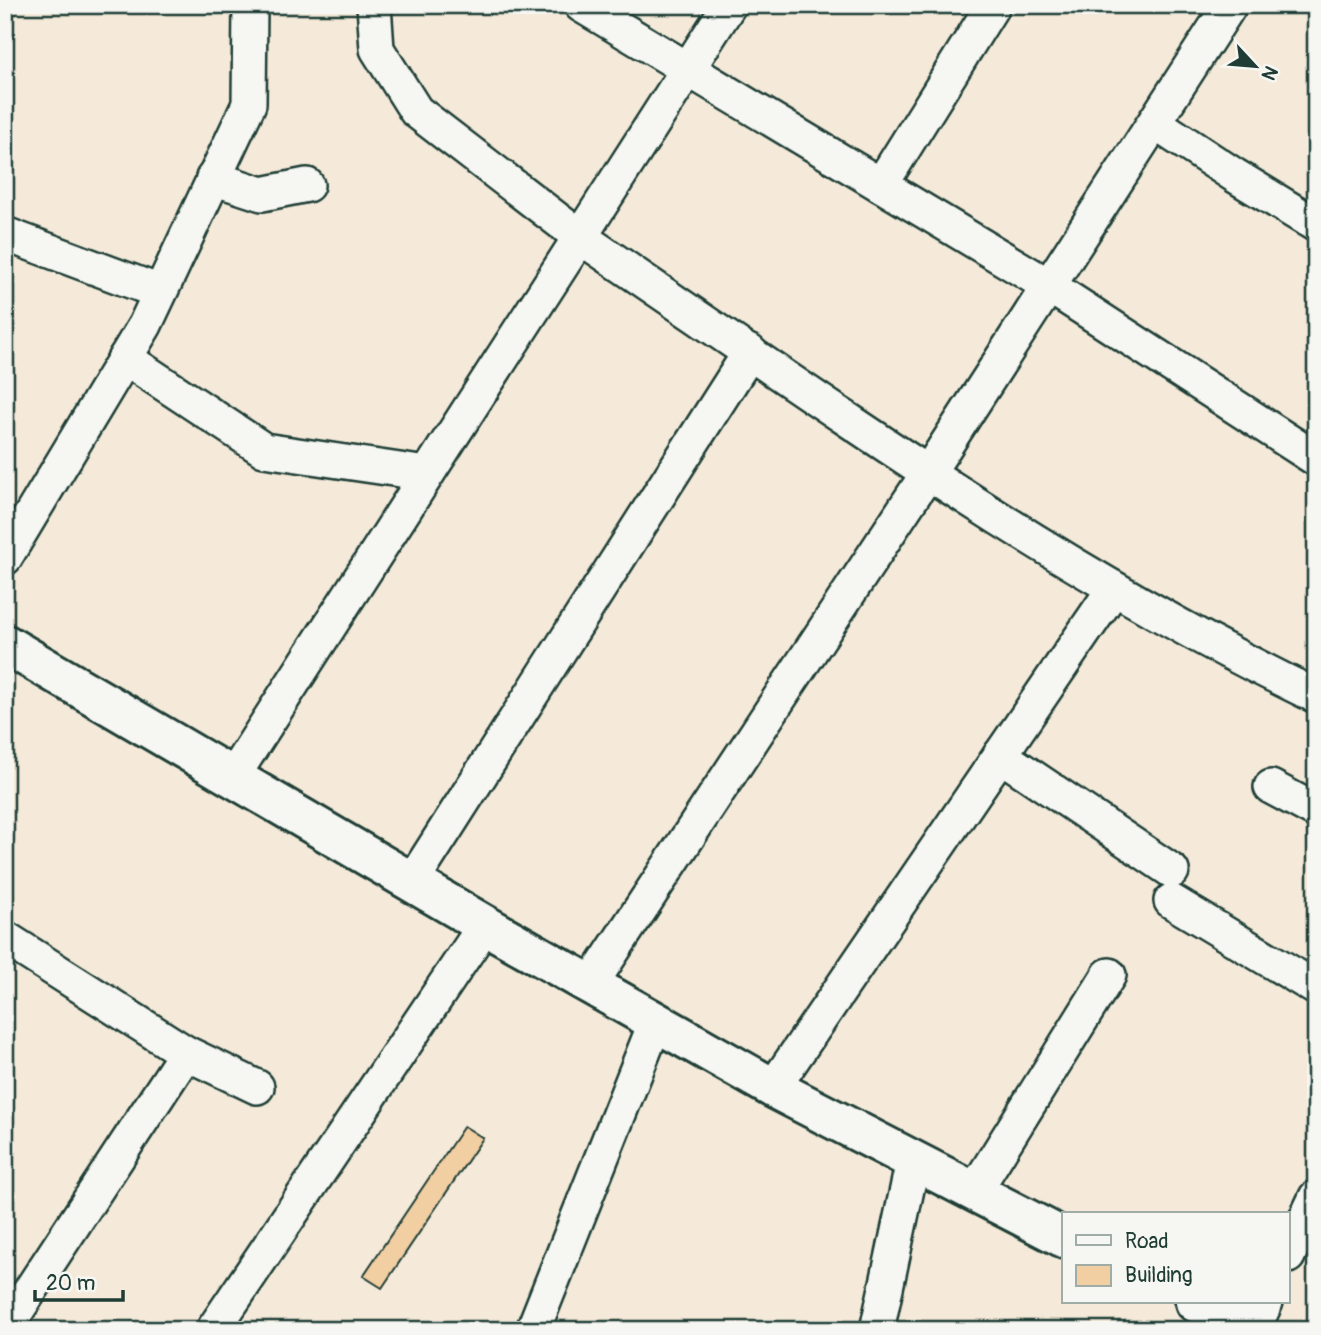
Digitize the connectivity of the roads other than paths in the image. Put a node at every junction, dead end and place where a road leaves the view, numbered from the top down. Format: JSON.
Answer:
{"nodes":[{"id":1,"x":250,"y":5,"type":"edge"},
{"id":2,"x":374,"y":5,"type":"edge"},
{"id":3,"x":581,"y":5,"type":"edge"},
{"id":4,"x":729,"y":5,"type":"edge"},
{"id":5,"x":993,"y":5,"type":"edge"},
{"id":6,"x":1230,"y":5,"type":"edge"},
{"id":7,"x":687,"y":70,"type":"junction"},
{"id":8,"x":1155,"y":123,"type":"junction"},
{"id":9,"x":214,"y":178,"type":"junction"},
{"id":10,"x":307,"y":185,"type":"dead end"},
{"id":11,"x":881,"y":185,"type":"junction"},
{"id":12,"x":1316,"y":225,"type":"edge"},
{"id":13,"x":5,"y":234,"type":"edge"},
{"id":14,"x":580,"y":237,"type":"junction"},
{"id":15,"x":1049,"y":286,"type":"junction"},
{"id":16,"x":160,"y":292,"type":"junction"},
{"id":17,"x":750,"y":352,"type":"junction"},
{"id":18,"x":125,"y":358,"type":"junction"},
{"id":19,"x":1316,"y":459,"type":"edge"},
{"id":20,"x":928,"y":472,"type":"junction"},
{"id":21,"x":427,"y":474,"type":"junction"},
{"id":22,"x":5,"y":558,"type":"edge"},
{"id":23,"x":1113,"y":590,"type":"junction"},
{"id":24,"x":5,"y":644,"type":"edge"},
{"id":25,"x":1316,"y":696,"type":"edge"},
{"id":26,"x":1000,"y":755,"type":"junction"},
{"id":27,"x":233,"y":776,"type":"junction"},
{"id":28,"x":1271,"y":787,"type":"dead end"},
{"id":29,"x":1316,"y":811,"type":"edge"},
{"id":30,"x":412,"y":882,"type":"junction"},
{"id":31,"x":485,"y":925,"type":"junction"},
{"id":32,"x":10,"y":951,"type":"edge"},
{"id":33,"x":1109,"y":975,"type":"dead end"},
{"id":34,"x":591,"y":984,"type":"junction"},
{"id":35,"x":1316,"y":988,"type":"edge"},
{"id":36,"x":656,"y":1021,"type":"junction"},
{"id":37,"x":186,"y":1053,"type":"junction"},
{"id":38,"x":257,"y":1087,"type":"dead end"},
{"id":39,"x":773,"y":1088,"type":"junction"},
{"id":40,"x":913,"y":1161,"type":"junction"},
{"id":41,"x":974,"y":1192,"type":"junction"},
{"id":42,"x":1316,"y":1197,"type":"edge"},
{"id":43,"x":1062,"y":1237,"type":"edge"},
{"id":44,"x":1290,"y":1252,"type":"edge"},
{"id":45,"x":1199,"y":1304,"type":"edge"},
{"id":46,"x":1265,"y":1304,"type":"edge"},
{"id":47,"x":5,"y":1329,"type":"edge"},
{"id":48,"x":213,"y":1330,"type":"edge"},
{"id":49,"x":533,"y":1330,"type":"edge"},
{"id":50,"x":877,"y":1330,"type":"edge"},
{"id":51,"x":1253,"y":1330,"type":"edge"}],
"edges":[{"from":1,"to":9,"type":"street"},
{"from":2,"to":14,"type":"street"},
{"from":3,"to":7,"type":"street"},
{"from":4,"to":7,"type":"street"},
{"from":5,"to":11,"type":"street"},
{"from":6,"to":8,"type":"street"},
{"from":7,"to":11,"type":"street"},
{"from":7,"to":14,"type":"street"},
{"from":8,"to":12,"type":"street"},
{"from":8,"to":15,"type":"street"},
{"from":9,"to":10,"type":"street"},
{"from":9,"to":16,"type":"street"},
{"from":11,"to":15,"type":"street"},
{"from":13,"to":16,"type":"street"},
{"from":14,"to":17,"type":"street"},
{"from":14,"to":21,"type":"street"},
{"from":15,"to":19,"type":"street"},
{"from":15,"to":20,"type":"street"},
{"from":16,"to":18,"type":"street"},
{"from":17,"to":20,"type":"street"},
{"from":17,"to":30,"type":"street"},
{"from":18,"to":21,"type":"street"},
{"from":18,"to":22,"type":"street"},
{"from":20,"to":23,"type":"street"},
{"from":20,"to":34,"type":"street"},
{"from":21,"to":27,"type":"street"},
{"from":23,"to":25,"type":"street"},
{"from":23,"to":26,"type":"street"},
{"from":24,"to":27,"type":"main road"},
{"from":26,"to":35,"type":"street"},
{"from":26,"to":39,"type":"street"},
{"from":27,"to":30,"type":"main road"},
{"from":28,"to":29,"type":"street"},
{"from":30,"to":31,"type":"main road"},
{"from":31,"to":34,"type":"main road"},
{"from":31,"to":48,"type":"street"},
{"from":32,"to":37,"type":"street"},
{"from":33,"to":41,"type":"street"},
{"from":34,"to":36,"type":"main road"},
{"from":36,"to":39,"type":"main road"},
{"from":36,"to":49,"type":"street"},
{"from":37,"to":38,"type":"street"},
{"from":37,"to":47,"type":"street"},
{"from":39,"to":40,"type":"main road"},
{"from":40,"to":41,"type":"main road"},
{"from":40,"to":50,"type":"street"},
{"from":41,"to":43,"type":"main road"},
{"from":42,"to":44,"type":"street"},
{"from":45,"to":51,"type":"main road"},
{"from":46,"to":51,"type":"street"}]}
